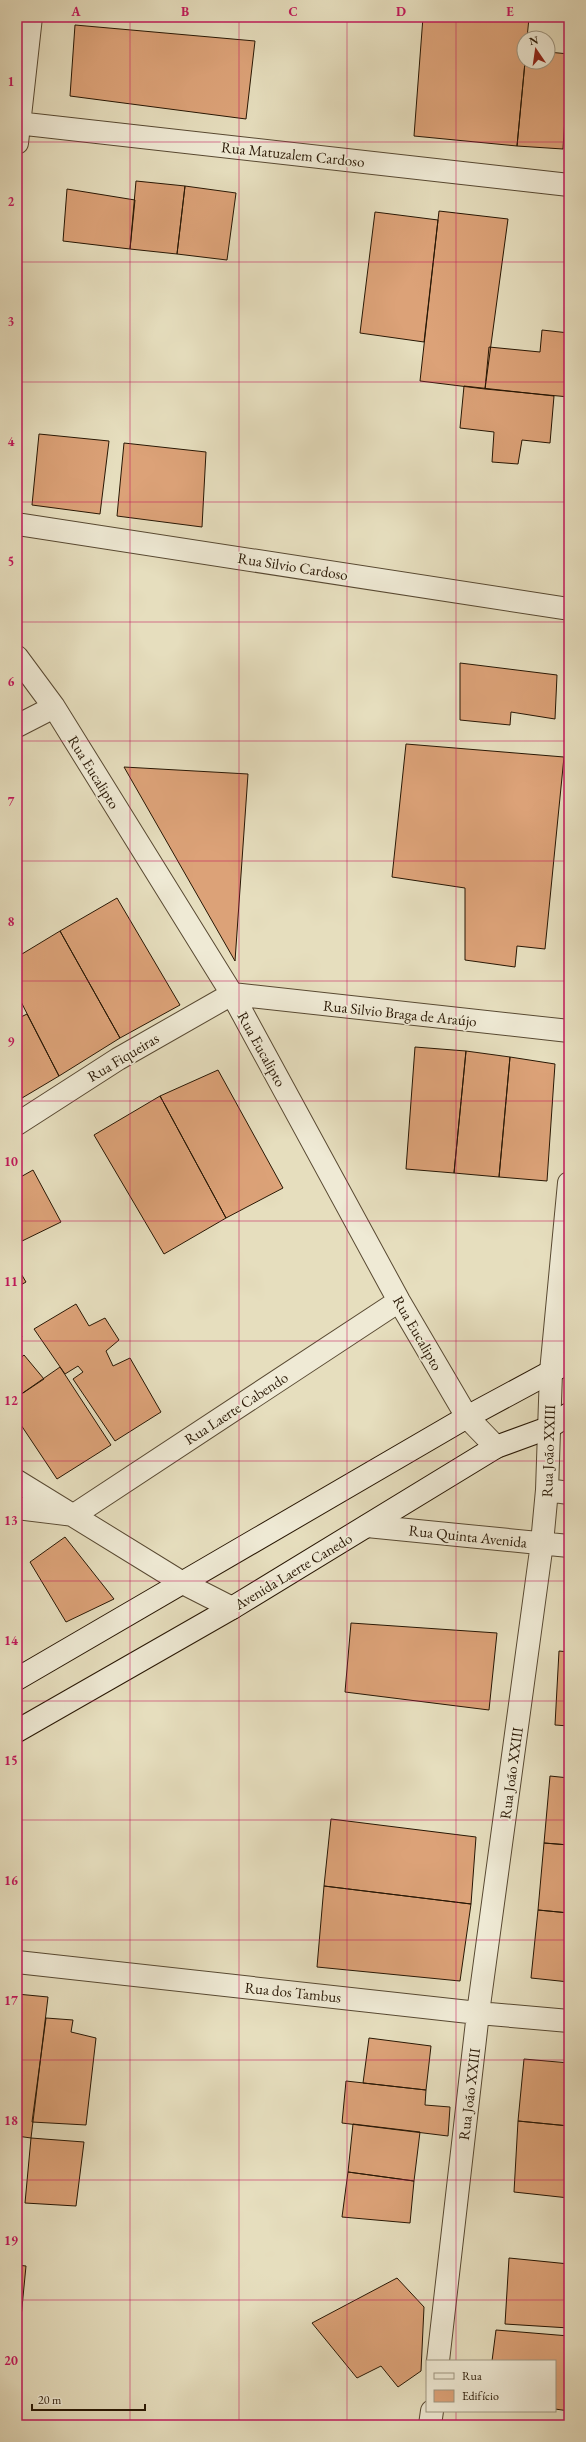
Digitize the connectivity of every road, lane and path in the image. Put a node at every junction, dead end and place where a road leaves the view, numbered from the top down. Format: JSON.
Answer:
{"nodes":[{"id":1,"x":31,"y":17,"type":"edge"},
{"id":2,"x":18,"y":130,"type":"edge"},
{"id":3,"x":569,"y":185,"type":"edge"},
{"id":4,"x":17,"y":524,"type":"edge"},
{"id":5,"x":569,"y":609,"type":"edge"},
{"id":6,"x":17,"y":657,"type":"edge"},
{"id":7,"x":54,"y":707,"type":"junction"},
{"id":8,"x":17,"y":726,"type":"edge"},
{"id":9,"x":232,"y":994,"type":"junction"},
{"id":10,"x":569,"y":1032,"type":"edge"},
{"id":11,"x":17,"y":1124,"type":"edge"},
{"id":12,"x":569,"y":1183,"type":"edge"},
{"id":13,"x":399,"y":1301,"type":"junction"},
{"id":14,"x":560,"y":1367,"type":"edge"},
{"id":15,"x":569,"y":1414,"type":"edge"},
{"id":16,"x":467,"y":1417,"type":"junction"},
{"id":17,"x":548,"y":1428,"type":"junction"},
{"id":18,"x":496,"y":1447,"type":"junction"},
{"id":19,"x":17,"y":1481,"type":"edge"},
{"id":20,"x":547,"y":1490,"type":"junction"},
{"id":21,"x":569,"y":1492,"type":"edge"},
{"id":22,"x":17,"y":1508,"type":"edge"},
{"id":23,"x":74,"y":1515,"type":"junction"},
{"id":24,"x":368,"y":1526,"type":"junction"},
{"id":25,"x":542,"y":1543,"type":"junction"},
{"id":26,"x":569,"y":1546,"type":"edge"},
{"id":27,"x":181,"y":1582,"type":"junction"},
{"id":28,"x":232,"y":1608,"type":"junction"},
{"id":29,"x":17,"y":1679,"type":"edge"},
{"id":30,"x":17,"y":1731,"type":"edge"},
{"id":31,"x":17,"y":1962,"type":"edge"},
{"id":32,"x":478,"y":2013,"type":"junction"},
{"id":33,"x":569,"y":2021,"type":"edge"},
{"id":34,"x":438,"y":2360,"type":"edge"},
{"id":35,"x":432,"y":2412,"type":"edge"},
{"id":36,"x":430,"y":2425,"type":"edge"}],
"edges":[{"from":1,"to":2,"type":"street"},
{"from":2,"to":3,"type":"street","name":"Rua Matuzalem Cardoso"},
{"from":4,"to":5,"type":"street","name":"Rua Silvio Cardoso"},
{"from":6,"to":7,"type":"street","name":"Rua Eucalipto"},
{"from":7,"to":8,"type":"street"},
{"from":7,"to":9,"type":"street","name":"Rua Eucalipto"},
{"from":9,"to":10,"type":"street","name":"Rua Silvio Braga de Araújo"},
{"from":9,"to":11,"type":"street","name":"Rua Fiqueiras"},
{"from":9,"to":13,"type":"street","name":"Rua Eucalipto"},
{"from":12,"to":14,"type":"street","name":"Rua João XXIII"},
{"from":13,"to":16,"type":"street","name":"Rua Eucalipto"},
{"from":13,"to":23,"type":"street","name":"Rua Laerte Cabendo"},
{"from":14,"to":16,"type":"street"},
{"from":14,"to":17,"type":"street","name":"Rua João XXIII"},
{"from":15,"to":17,"type":"street","name":"Avenida Laerte Canedo"},
{"from":16,"to":18,"type":"street","name":"Rua Eucalipto"},
{"from":16,"to":27,"type":"street"},
{"from":17,"to":18,"type":"street","name":"Avenida Laerte Canedo"},
{"from":17,"to":20,"type":"street","name":"Rua João XXIII"},
{"from":18,"to":24,"type":"street","name":"Avenida Laerte Canedo"},
{"from":19,"to":23,"type":"street"},
{"from":20,"to":21,"type":"street"},
{"from":20,"to":25,"type":"street","name":"Rua João XXIII"},
{"from":22,"to":23,"type":"street"},
{"from":23,"to":27,"type":"street"},
{"from":24,"to":25,"type":"street","name":"Rua Quinta Avenida"},
{"from":24,"to":28,"type":"street","name":"Avenida Laerte Canedo"},
{"from":25,"to":26,"type":"street","name":"Rua Quinta Avenida"},
{"from":25,"to":32,"type":"street","name":"Rua João XXIII"},
{"from":27,"to":28,"type":"street"},
{"from":27,"to":29,"type":"street"},
{"from":28,"to":30,"type":"street","name":"Avenida Laerte Canedo"},
{"from":31,"to":32,"type":"street","name":"Rua dos Tambus"},
{"from":32,"to":33,"type":"street","name":"Rua dos Tambus"},
{"from":32,"to":34,"type":"street","name":"Rua João XXIII"},
{"from":35,"to":36,"type":"street"}]}
